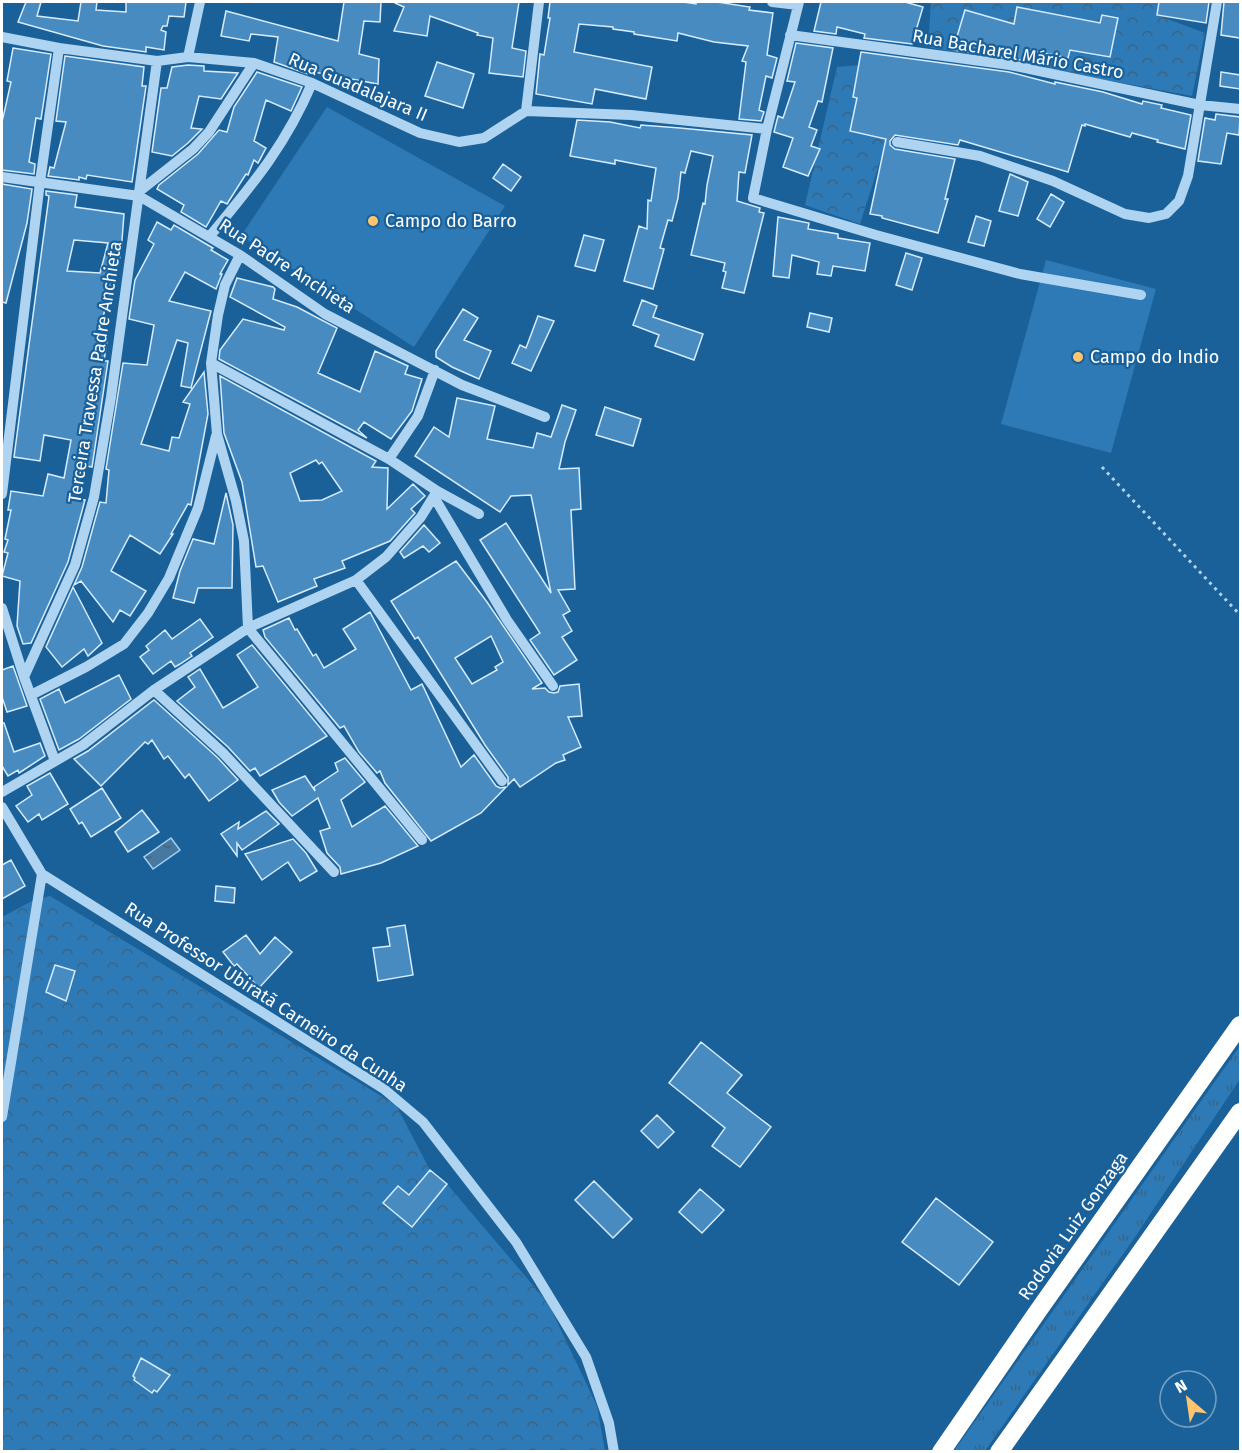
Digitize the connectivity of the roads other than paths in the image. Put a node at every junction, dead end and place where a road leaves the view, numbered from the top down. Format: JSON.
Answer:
{"nodes":[{"id":1,"x":200,"y":2,"type":"edge"},
{"id":2,"x":539,"y":2,"type":"edge"},
{"id":3,"x":772,"y":2,"type":"edge"},
{"id":4,"x":1217,"y":2,"type":"edge"},
{"id":5,"x":798,"y":3,"type":"edge"},
{"id":6,"x":790,"y":35,"type":"junction"},
{"id":7,"x":2,"y":37,"type":"edge"},
{"id":8,"x":59,"y":48,"type":"junction"},
{"id":9,"x":188,"y":57,"type":"junction"},
{"id":10,"x":157,"y":61,"type":"junction"},
{"id":11,"x":254,"y":63,"type":"junction"},
{"id":12,"x":312,"y":83,"type":"junction"},
{"id":13,"x":1200,"y":105,"type":"junction"},
{"id":14,"x":1240,"y":109,"type":"edge"},
{"id":15,"x":526,"y":111,"type":"junction"},
{"id":16,"x":767,"y":129,"type":"junction"},
{"id":17,"x":897,"y":142,"type":"dead end"},
{"id":18,"x":2,"y":177,"type":"edge"},
{"id":19,"x":40,"y":182,"type":"junction"},
{"id":20,"x":140,"y":193,"type":"junction"},
{"id":21,"x":210,"y":236,"type":"junction"},
{"id":22,"x":240,"y":255,"type":"junction"},
{"id":23,"x":1141,"y":295,"type":"dead end"},
{"id":24,"x":211,"y":363,"type":"junction"},
{"id":25,"x":435,"y":370,"type":"junction"},
{"id":26,"x":545,"y":417,"type":"dead end"},
{"id":27,"x":217,"y":434,"type":"junction"},
{"id":28,"x":389,"y":459,"type":"junction"},
{"id":29,"x":2,"y":494,"type":"edge"},
{"id":30,"x":436,"y":494,"type":"junction"},
{"id":31,"x":479,"y":514,"type":"dead end"},
{"id":32,"x":356,"y":580,"type":"junction"},
{"id":33,"x":2,"y":608,"type":"edge"},
{"id":34,"x":248,"y":628,"type":"junction"},
{"id":35,"x":24,"y":677,"type":"junction"},
{"id":36,"x":553,"y":686,"type":"dead end"},
{"id":37,"x":154,"y":690,"type":"junction"},
{"id":38,"x":31,"y":695,"type":"junction"},
{"id":39,"x":55,"y":761,"type":"junction"},
{"id":40,"x":502,"y":781,"type":"dead end"},
{"id":41,"x":2,"y":792,"type":"edge"},
{"id":42,"x":2,"y":807,"type":"edge"},
{"id":43,"x":422,"y":840,"type":"dead end"},
{"id":44,"x":334,"y":872,"type":"dead end"},
{"id":45,"x":42,"y":874,"type":"junction"},
{"id":46,"x":1240,"y":1025,"type":"edge"},
{"id":47,"x":1240,"y":1112,"type":"edge"},
{"id":48,"x":2,"y":1117,"type":"edge"},
{"id":49,"x":614,"y":1452,"type":"edge"},
{"id":50,"x":941,"y":1452,"type":"edge"},
{"id":51,"x":999,"y":1452,"type":"edge"}],
"edges":[{"from":1,"to":9,"type":"street"},
{"from":2,"to":15,"type":"street"},
{"from":3,"to":5,"type":"street"},
{"from":4,"to":13,"type":"street"},
{"from":5,"to":6,"type":"street"},
{"from":6,"to":13,"type":"street","name":"Rua Bacharel Mário Castro"},
{"from":6,"to":16,"type":"street"},
{"from":7,"to":8,"type":"street","name":"Rua Guadalajara II"},
{"from":8,"to":10,"type":"street","name":"Rua Guadalajara II"},
{"from":8,"to":19,"type":"street"},
{"from":9,"to":10,"type":"street","name":"Rua Guadalajara II"},
{"from":9,"to":11,"type":"street","name":"Rua Guadalajara II"},
{"from":10,"to":20,"type":"street","name":"Terceira Travessa Padre Anchieta"},
{"from":11,"to":12,"type":"street","name":"Rua Guadalajara II"},
{"from":11,"to":20,"type":"street"},
{"from":12,"to":15,"type":"street","name":"Rua Guadalajara II"},
{"from":12,"to":21,"type":"street"},
{"from":13,"to":14,"type":"street","name":"Rua Bacharel Mário Castro"},
{"from":13,"to":17,"type":"street"},
{"from":15,"to":16,"type":"street"},
{"from":16,"to":23,"type":"street"},
{"from":18,"to":19,"type":"street","name":"Rua Padre Anchieta"},
{"from":19,"to":20,"type":"street","name":"Rua Padre Anchieta"},
{"from":19,"to":29,"type":"street"},
{"from":20,"to":21,"type":"street","name":"Rua Padre Anchieta"},
{"from":20,"to":35,"type":"street","name":"Terceira Travessa Padre Anchieta"},
{"from":21,"to":22,"type":"street","name":"Rua Padre Anchieta"},
{"from":22,"to":24,"type":"street"},
{"from":22,"to":25,"type":"street","name":"Rua Padre Anchieta"},
{"from":24,"to":27,"type":"street"},
{"from":24,"to":28,"type":"street"},
{"from":25,"to":26,"type":"street","name":"Rua Padre Anchieta"},
{"from":25,"to":28,"type":"street"},
{"from":27,"to":34,"type":"street"},
{"from":27,"to":38,"type":"street"},
{"from":28,"to":30,"type":"street"},
{"from":30,"to":31,"type":"street"},
{"from":30,"to":32,"type":"street"},
{"from":30,"to":36,"type":"street"},
{"from":32,"to":34,"type":"street"},
{"from":32,"to":40,"type":"street"},
{"from":33,"to":35,"type":"street"},
{"from":34,"to":37,"type":"street"},
{"from":34,"to":43,"type":"street"},
{"from":35,"to":38,"type":"street"},
{"from":37,"to":39,"type":"street"},
{"from":37,"to":44,"type":"street"},
{"from":38,"to":39,"type":"street"},
{"from":39,"to":41,"type":"street"},
{"from":42,"to":45,"type":"street","name":"Rua Professor Ubiratã Carneiro da Cunha"},
{"from":45,"to":48,"type":"street"},
{"from":45,"to":49,"type":"street","name":"Rua Professor Ubiratã Carneiro da Cunha"},
{"from":46,"to":50,"type":"highway","name":"Rodovia Luiz Gonzaga"},
{"from":47,"to":51,"type":"highway"}]}
